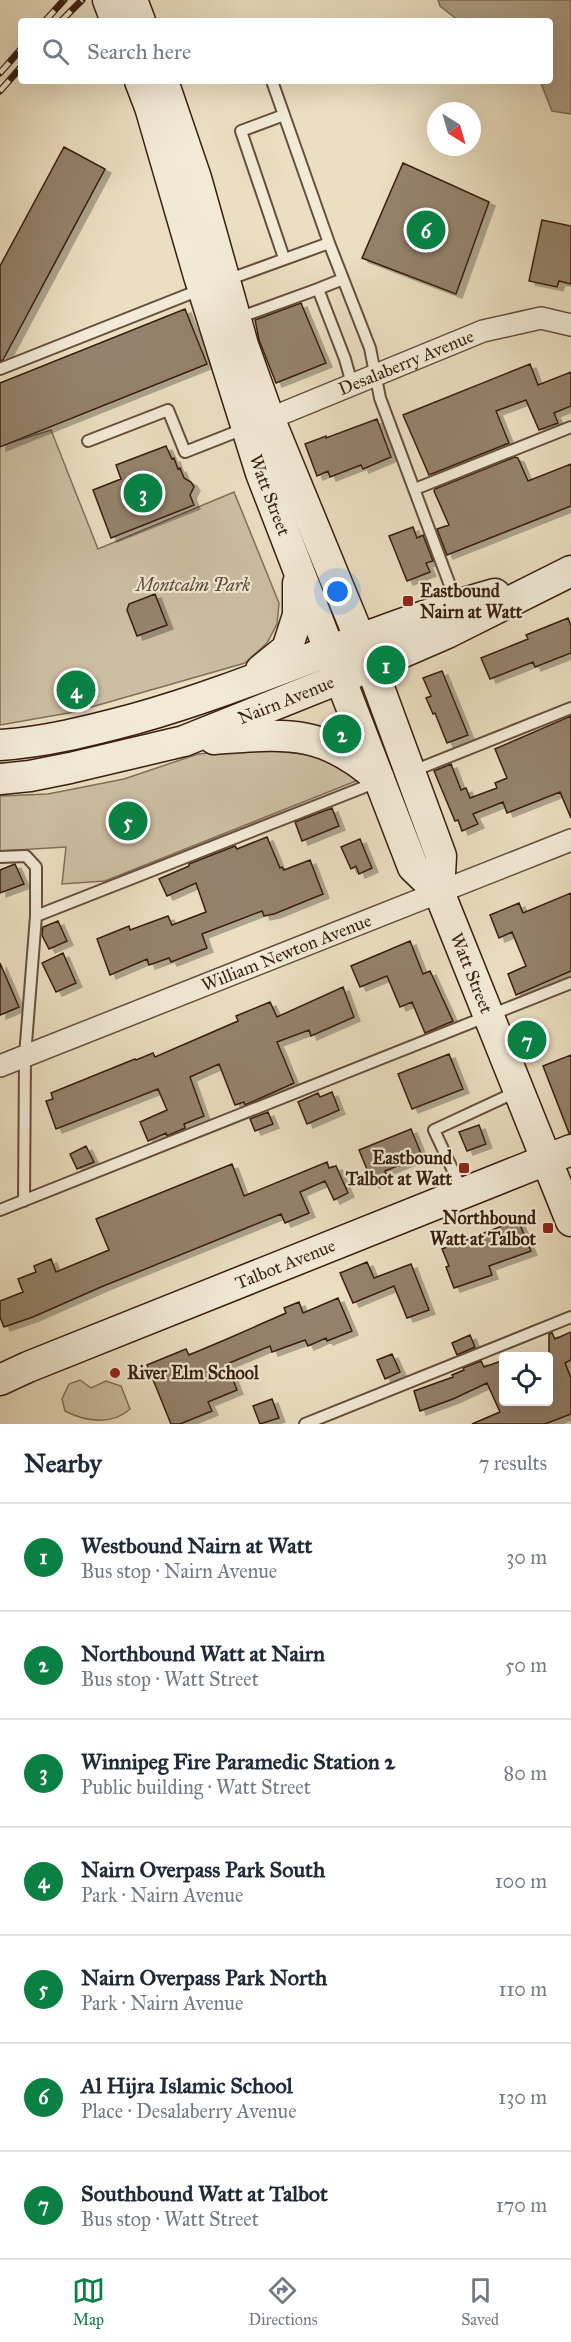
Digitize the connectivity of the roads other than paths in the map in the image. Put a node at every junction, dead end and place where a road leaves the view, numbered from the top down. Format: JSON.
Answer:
{"nodes":[{"id":1,"x":108,"y":0,"type":"edge"},
{"id":2,"x":132,"y":0,"type":"edge"},
{"id":3,"x":115,"y":18,"type":"edge"},
{"id":4,"x":139,"y":18,"type":"edge"},
{"id":5,"x":141,"y":84,"type":"edge"},
{"id":6,"x":164,"y":84,"type":"edge"},
{"id":7,"x":273,"y":84,"type":"edge"},
{"id":8,"x":284,"y":115,"type":"junction"},
{"id":9,"x":328,"y":243,"type":"junction"},
{"id":10,"x":284,"y":258,"type":"junction"},
{"id":11,"x":343,"y":279,"type":"junction"},
{"id":12,"x":213,"y":285,"type":"junction"},
{"id":13,"x":318,"y":289,"type":"junction"},
{"id":14,"x":225,"y":323,"type":"junction"},
{"id":15,"x":571,"y":325,"type":"edge"},
{"id":16,"x":0,"y":369,"type":"edge"},
{"id":17,"x":376,"y":375,"type":"junction"},
{"id":18,"x":352,"y":384,"type":"junction"},
{"id":19,"x":258,"y":423,"type":"junction"},
{"id":20,"x":571,"y":427,"type":"edge"},
{"id":21,"x":88,"y":441,"type":"dead end"},
{"id":22,"x":415,"y":489,"type":"junction"},
{"id":23,"x":297,"y":568,"type":"junction"},
{"id":24,"x":565,"y":573,"type":"edge"},
{"id":25,"x":457,"y":604,"type":"junction"},
{"id":26,"x":358,"y":639,"type":"junction"},
{"id":27,"x":329,"y":650,"type":"junction"},
{"id":28,"x":371,"y":666,"type":"junction"},
{"id":29,"x":340,"y":680,"type":"junction"},
{"id":30,"x":243,"y":684,"type":"junction"},
{"id":31,"x":571,"y":708,"type":"edge"},
{"id":32,"x":184,"y":741,"type":"junction"},
{"id":33,"x":0,"y":745,"type":"edge"},
{"id":34,"x":410,"y":772,"type":"junction"},
{"id":35,"x":0,"y":779,"type":"edge"},
{"id":36,"x":380,"y":780,"type":"junction"},
{"id":37,"x":571,"y":840,"type":"edge"},
{"id":38,"x":0,"y":856,"type":"edge"},
{"id":39,"x":439,"y":892,"type":"junction"},
{"id":40,"x":36,"y":916,"type":"junction"},
{"id":41,"x":571,"y":983,"type":"edge"},
{"id":42,"x":490,"y":1015,"type":"junction"},
{"id":43,"x":25,"y":1056,"type":"junction"},
{"id":44,"x":0,"y":1066,"type":"edge"},
{"id":45,"x":519,"y":1090,"type":"junction"},
{"id":46,"x":559,"y":1155,"type":"edge"},
{"id":47,"x":463,"y":1193,"type":"junction"},
{"id":48,"x":24,"y":1201,"type":"junction"},
{"id":49,"x":0,"y":1210,"type":"edge"},
{"id":50,"x":571,"y":1221,"type":"edge"},
{"id":51,"x":571,"y":1317,"type":"edge"},
{"id":52,"x":0,"y":1380,"type":"edge"},
{"id":53,"x":305,"y":1424,"type":"edge"}],
"edges":[{"from":1,"to":3,"type":"main road"},
{"from":2,"to":4,"type":"main road"},
{"from":5,"to":12,"type":"main road","name":"Watt Street"},
{"from":6,"to":12,"type":"main road","name":"Watt Street"},
{"from":7,"to":8,"type":"lane"},
{"from":8,"to":9,"type":"lane"},
{"from":8,"to":10,"type":"lane"},
{"from":9,"to":10,"type":"lane"},
{"from":9,"to":11,"type":"lane"},
{"from":10,"to":12,"type":"lane"},
{"from":11,"to":13,"type":"lane"},
{"from":11,"to":17,"type":"lane"},
{"from":12,"to":14,"type":"main road","name":"Watt Street"},
{"from":12,"to":16,"type":"lane"},
{"from":13,"to":14,"type":"lane"},
{"from":13,"to":18,"type":"lane"},
{"from":14,"to":19,"type":"main road","name":"Watt Street"},
{"from":15,"to":17,"type":"street","name":"Desalaberry Avenue"},
{"from":17,"to":18,"type":"street","name":"Desalaberry Avenue"},
{"from":17,"to":22,"type":"lane"},
{"from":18,"to":19,"type":"street","name":"Desalaberry Avenue"},
{"from":19,"to":21,"type":"lane"},
{"from":19,"to":23,"type":"main road","name":"Watt Street"},
{"from":19,"to":26,"type":"main road","name":"Watt Street"},
{"from":20,"to":22,"type":"lane"},
{"from":22,"to":25,"type":"lane"},
{"from":23,"to":27,"type":"main road","name":"Watt Street"},
{"from":23,"to":30,"type":"main road"},
{"from":24,"to":25,"type":"main road","name":"Nairn Avenue"},
{"from":24,"to":28,"type":"main road","name":"Nairn Avenue"},
{"from":25,"to":26,"type":"main road","name":"Nairn Avenue"},
{"from":26,"to":27,"type":"main road","name":"Nairn Avenue"},
{"from":26,"to":28,"type":"main road","name":"Watt Street"},
{"from":27,"to":29,"type":"main road","name":"Watt Street"},
{"from":27,"to":30,"type":"main road","name":"Nairn Avenue"},
{"from":28,"to":29,"type":"main road","name":"Nairn Avenue"},
{"from":28,"to":34,"type":"main road","name":"Watt Street"},
{"from":29,"to":32,"type":"main road","name":"Nairn Avenue"},
{"from":29,"to":36,"type":"main road","name":"Watt Street"},
{"from":30,"to":33,"type":"main road","name":"Nairn Avenue"},
{"from":31,"to":34,"type":"lane"},
{"from":32,"to":35,"type":"main road","name":"Nairn Avenue"},
{"from":32,"to":36,"type":"main road"},
{"from":34,"to":39,"type":"main road","name":"Watt Street"},
{"from":36,"to":39,"type":"main road","name":"Watt Street"},
{"from":36,"to":40,"type":"lane"},
{"from":37,"to":39,"type":"street","name":"William Newton Avenue"},
{"from":38,"to":40,"type":"lane"},
{"from":39,"to":42,"type":"main road","name":"Watt Street"},
{"from":39,"to":43,"type":"street","name":"William Newton Avenue"},
{"from":40,"to":43,"type":"lane"},
{"from":41,"to":42,"type":"lane"},
{"from":42,"to":45,"type":"main road","name":"Watt Street"},
{"from":42,"to":48,"type":"lane"},
{"from":43,"to":44,"type":"street","name":"William Newton Avenue"},
{"from":43,"to":48,"type":"lane"},
{"from":45,"to":46,"type":"main road","name":"Watt Street"},
{"from":45,"to":47,"type":"lane"},
{"from":46,"to":47,"type":"main road","name":"Talbot Avenue"},
{"from":46,"to":50,"type":"main road","name":"Watt Street"},
{"from":47,"to":52,"type":"main road","name":"Talbot Avenue"},
{"from":48,"to":49,"type":"lane"},
{"from":51,"to":53,"type":"lane"}]}
